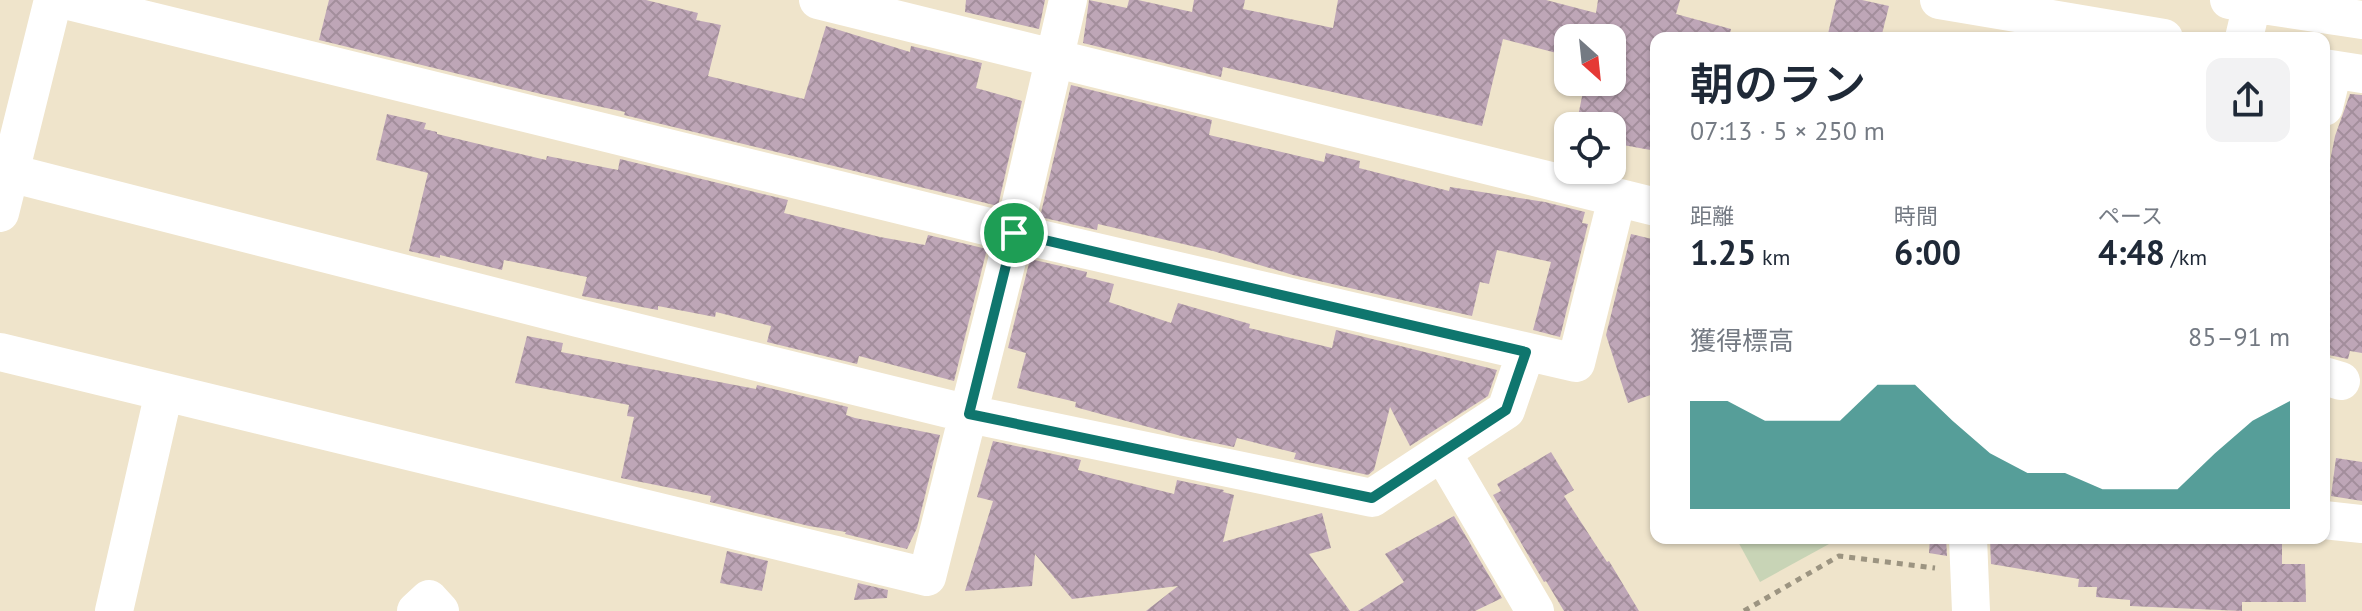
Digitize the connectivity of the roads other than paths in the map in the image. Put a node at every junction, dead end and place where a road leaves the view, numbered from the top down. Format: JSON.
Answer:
{"nodes":[{"id":1,"x":53,"y":0,"type":"edge"},
{"id":2,"x":65,"y":0,"type":"edge"},
{"id":3,"x":818,"y":0,"type":"edge"},
{"id":4,"x":1068,"y":0,"type":"edge"},
{"id":5,"x":1939,"y":0,"type":"edge"},
{"id":6,"x":2242,"y":14,"type":"edge"},
{"id":7,"x":2362,"y":20,"type":"edge"},
{"id":8,"x":2128,"y":32,"type":"edge"},
{"id":9,"x":1054,"y":59,"type":"junction"},
{"id":10,"x":2340,"y":71,"type":"edge"},
{"id":11,"x":2330,"y":94,"type":"edge"},
{"id":12,"x":10,"y":173,"type":"junction"},
{"id":13,"x":1617,"y":198,"type":"junction"},
{"id":14,"x":1650,"y":206,"type":"edge"},
{"id":15,"x":0,"y":213,"type":"edge"},
{"id":16,"x":1014,"y":233,"type":"junction"},
{"id":17,"x":0,"y":352,"type":"edge"},
{"id":18,"x":1526,"y":352,"type":"junction"},
{"id":19,"x":164,"y":392,"type":"junction"},
{"id":20,"x":969,"y":414,"type":"junction"},
{"id":21,"x":1442,"y":452,"type":"junction"},
{"id":22,"x":2330,"y":521,"type":"edge"},
{"id":23,"x":2362,"y":524,"type":"edge"},
{"id":24,"x":114,"y":611,"type":"edge"},
{"id":25,"x":416,"y":611,"type":"edge"},
{"id":26,"x":440,"y":611,"type":"edge"},
{"id":27,"x":1535,"y":611,"type":"edge"}],
"edges":[{"from":1,"to":12,"type":"street"},
{"from":2,"to":16,"type":"street"},
{"from":3,"to":9,"type":"street"},
{"from":4,"to":9,"type":"street"},
{"from":5,"to":8,"type":"street"},
{"from":6,"to":7,"type":"street"},
{"from":9,"to":13,"type":"street"},
{"from":9,"to":16,"type":"street"},
{"from":10,"to":11,"type":"street"},
{"from":12,"to":15,"type":"street"},
{"from":12,"to":20,"type":"street"},
{"from":13,"to":14,"type":"street"},
{"from":13,"to":18,"type":"street"},
{"from":16,"to":18,"type":"street"},
{"from":16,"to":20,"type":"street"},
{"from":17,"to":19,"type":"street"},
{"from":18,"to":21,"type":"street"},
{"from":19,"to":20,"type":"street"},
{"from":19,"to":24,"type":"street"},
{"from":20,"to":21,"type":"street"},
{"from":21,"to":27,"type":"street"},
{"from":22,"to":23,"type":"street"},
{"from":25,"to":26,"type":"street"}]}
